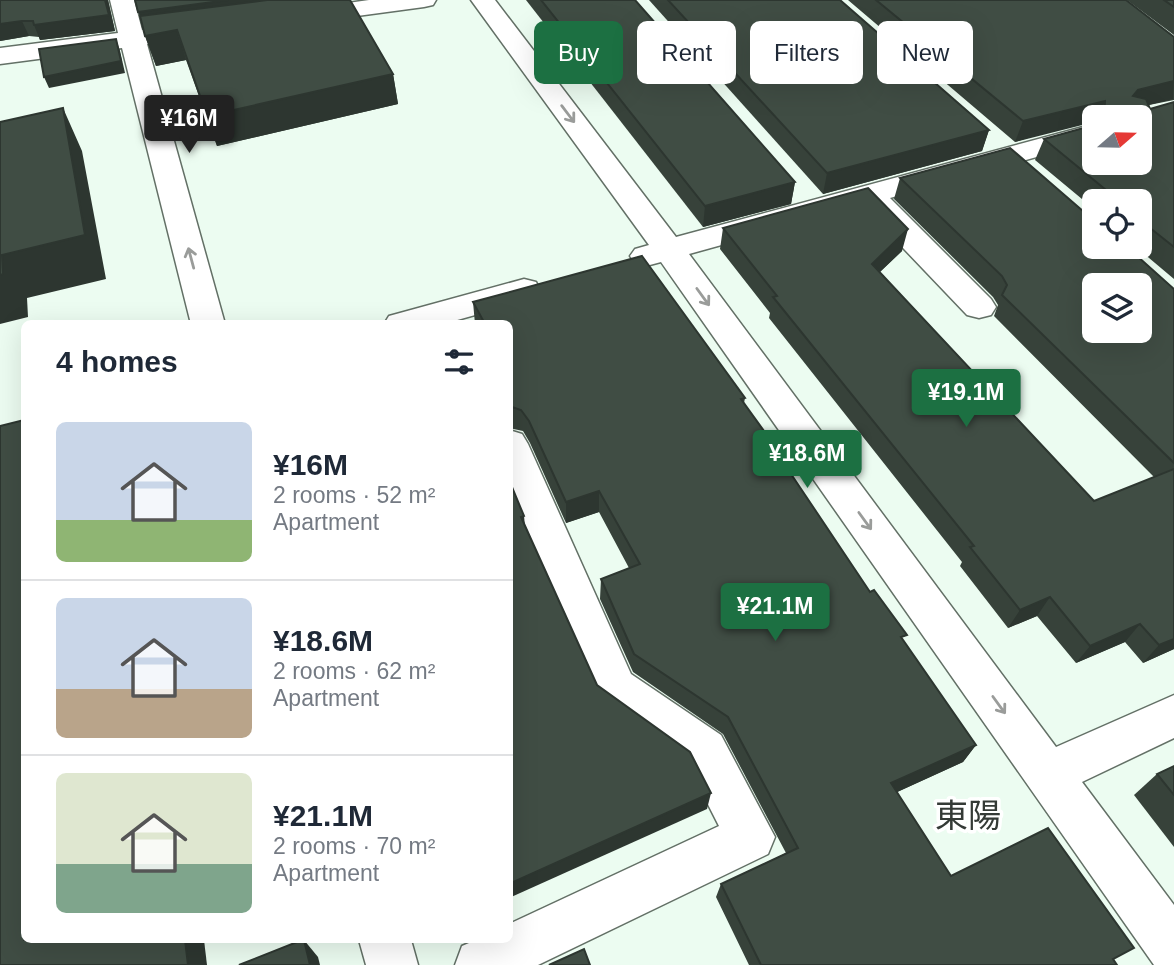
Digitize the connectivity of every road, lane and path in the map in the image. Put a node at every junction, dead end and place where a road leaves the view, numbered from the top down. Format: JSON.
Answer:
{"nodes":[{"id":1,"x":122,"y":0,"type":"edge"},
{"id":2,"x":424,"y":0,"type":"edge"},
{"id":3,"x":483,"y":0,"type":"edge"},
{"id":4,"x":278,"y":19,"type":"edge"},
{"id":5,"x":226,"y":26,"type":"edge"},
{"id":6,"x":133,"y":38,"type":"junction"},
{"id":7,"x":0,"y":56,"type":"edge"},
{"id":8,"x":1082,"y":134,"type":"edge"},
{"id":9,"x":998,"y":146,"type":"junction"},
{"id":10,"x":1037,"y":181,"type":"edge"},
{"id":11,"x":869,"y":194,"type":"junction"},
{"id":12,"x":669,"y":250,"type":"junction"},
{"id":13,"x":612,"y":265,"type":"edge"},
{"id":14,"x":558,"y":280,"type":"edge"},
{"id":15,"x":979,"y":307,"type":"dead end"},
{"id":16,"x":454,"y":317,"type":"edge"},
{"id":17,"x":207,"y":320,"type":"edge"},
{"id":18,"x":431,"y":320,"type":"edge"},
{"id":19,"x":513,"y":453,"type":"edge"},
{"id":20,"x":1174,"y":716,"type":"edge"},
{"id":21,"x":1048,"y":774,"type":"junction"},
{"id":22,"x":386,"y":943,"type":"edge"},
{"id":23,"x":1174,"y":948,"type":"edge"},
{"id":24,"x":392,"y":965,"type":"edge"},
{"id":25,"x":481,"y":965,"type":"edge"}],
"edges":[{"from":1,"to":6,"type":"street"},
{"from":2,"to":4,"type":"street"},
{"from":3,"to":12,"type":"street","one_way":true},
{"from":5,"to":6,"type":"street"},
{"from":6,"to":7,"type":"street"},
{"from":17,"to":6,"type":"street","one_way":true},
{"from":8,"to":9,"type":"street"},
{"from":9,"to":10,"type":"street"},
{"from":9,"to":11,"type":"street"},
{"from":11,"to":12,"type":"street"},
{"from":11,"to":15,"type":"street"},
{"from":12,"to":13,"type":"street"},
{"from":12,"to":21,"type":"street","one_way":true},
{"from":14,"to":16,"type":"street"},
{"from":16,"to":18,"type":"street"},
{"from":19,"to":25,"type":"street"},
{"from":20,"to":21,"type":"street"},
{"from":21,"to":23,"type":"street"},
{"from":22,"to":24,"type":"street"}]}
